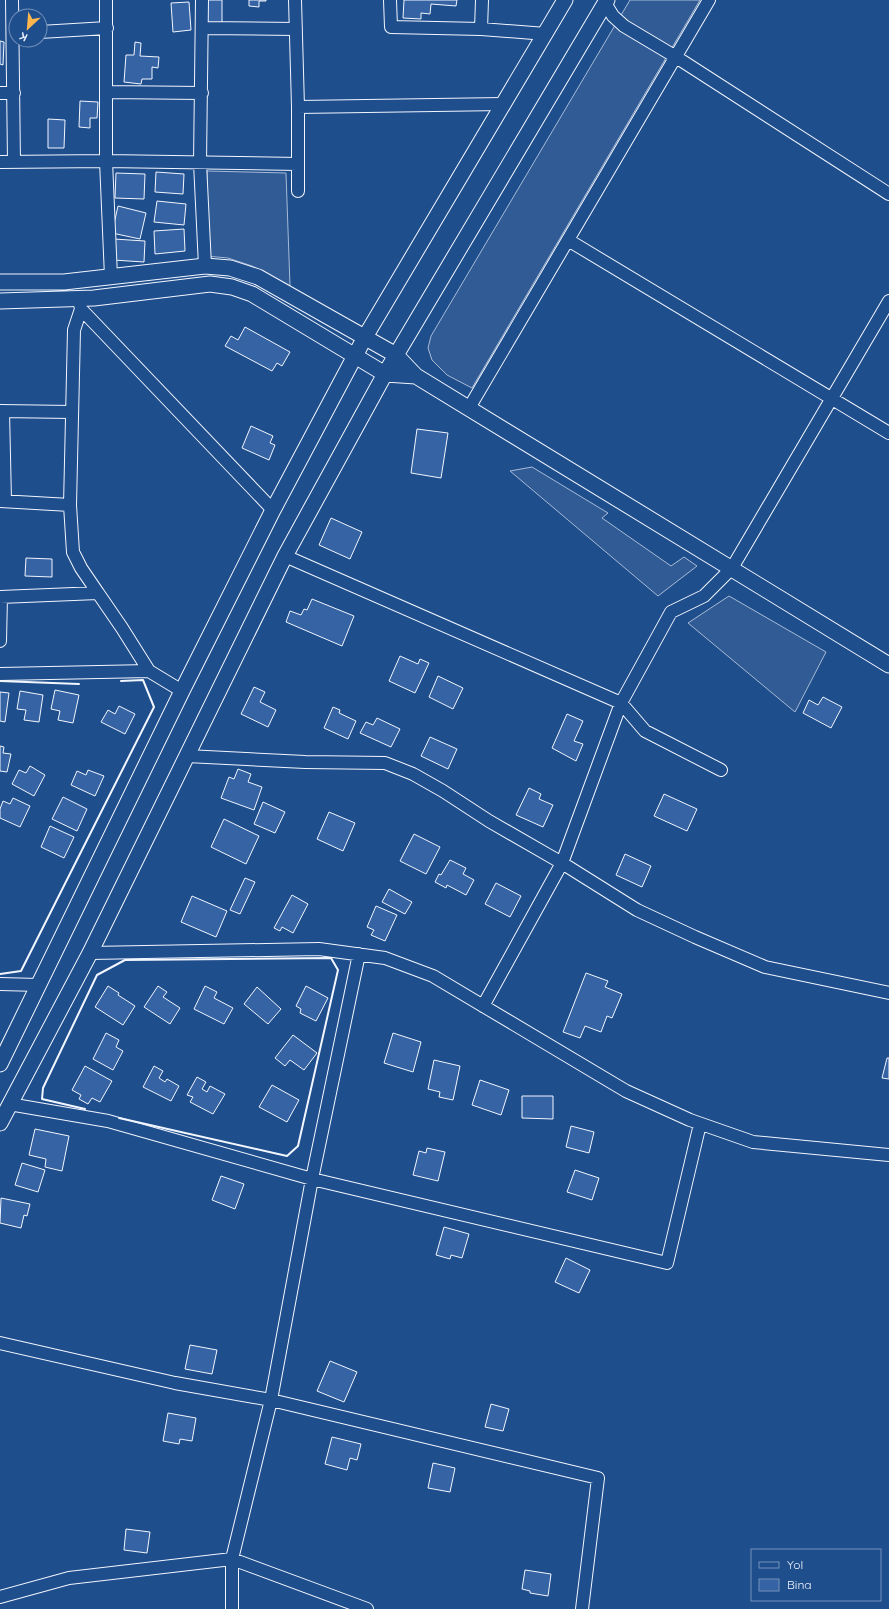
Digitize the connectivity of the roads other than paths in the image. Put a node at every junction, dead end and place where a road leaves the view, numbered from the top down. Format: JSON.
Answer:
{"nodes":[{"id":1,"x":106,"y":0,"type":"edge"},
{"id":2,"x":202,"y":0,"type":"edge"},
{"id":3,"x":295,"y":0,"type":"edge"},
{"id":4,"x":390,"y":0,"type":"edge"},
{"id":5,"x":482,"y":0,"type":"edge"},
{"id":6,"x":565,"y":0,"type":"edge"},
{"id":7,"x":709,"y":0,"type":"edge"},
{"id":8,"x":606,"y":1,"type":"edge"},
{"id":9,"x":107,"y":28,"type":"junction"},
{"id":10,"x":203,"y":28,"type":"junction"},
{"id":11,"x":296,"y":29,"type":"junction"},
{"id":12,"x":481,"y":29,"type":"junction"},
{"id":13,"x":48,"y":32,"type":"edge"},
{"id":14,"x":546,"y":34,"type":"junction"},
{"id":15,"x":15,"y":48,"type":"edge"},
{"id":16,"x":676,"y":57,"type":"junction"},
{"id":17,"x":106,"y":92,"type":"junction"},
{"id":18,"x":0,"y":93,"type":"edge"},
{"id":19,"x":202,"y":93,"type":"junction"},
{"id":20,"x":14,"y":94,"type":"junction"},
{"id":21,"x":503,"y":104,"type":"junction"},
{"id":22,"x":298,"y":106,"type":"junction"},
{"id":23,"x":106,"y":161,"type":"junction"},
{"id":24,"x":0,"y":162,"type":"edge"},
{"id":25,"x":14,"y":162,"type":"junction"},
{"id":26,"x":200,"y":163,"type":"junction"},
{"id":27,"x":298,"y":164,"type":"junction"},
{"id":28,"x":298,"y":191,"type":"dead end"},
{"id":29,"x":889,"y":194,"type":"edge"},
{"id":30,"x":568,"y":240,"type":"junction"},
{"id":31,"x":205,"y":266,"type":"junction"},
{"id":32,"x":111,"y":278,"type":"junction"},
{"id":33,"x":0,"y":282,"type":"edge"},
{"id":34,"x":0,"y":301,"type":"edge"},
{"id":35,"x":889,"y":301,"type":"edge"},
{"id":36,"x":80,"y":304,"type":"junction"},
{"id":37,"x":365,"y":337,"type":"junction"},
{"id":38,"x":396,"y":355,"type":"junction"},
{"id":39,"x":355,"y":356,"type":"junction"},
{"id":40,"x":385,"y":374,"type":"junction"},
{"id":41,"x":416,"y":376,"type":"junction"},
{"id":42,"x":832,"y":398,"type":"junction"},
{"id":43,"x":469,"y":408,"type":"junction"},
{"id":44,"x":1,"y":411,"type":"edge"},
{"id":45,"x":72,"y":412,"type":"junction"},
{"id":46,"x":889,"y":433,"type":"edge"},
{"id":47,"x":2,"y":501,"type":"edge"},
{"id":48,"x":70,"y":505,"type":"junction"},
{"id":49,"x":274,"y":510,"type":"junction"},
{"id":50,"x":285,"y":556,"type":"junction"},
{"id":51,"x":732,"y":568,"type":"junction"},
{"id":52,"x":98,"y":594,"type":"junction"},
{"id":53,"x":1,"y":597,"type":"edge"},
{"id":54,"x":0,"y":641,"type":"edge"},
{"id":55,"x":889,"y":664,"type":"edge"},
{"id":56,"x":149,"y":671,"type":"junction"},
{"id":57,"x":0,"y":674,"type":"edge"},
{"id":58,"x":182,"y":691,"type":"junction"},
{"id":59,"x":621,"y":703,"type":"junction"},
{"id":60,"x":187,"y":756,"type":"junction"},
{"id":61,"x":721,"y":770,"type":"dead end"},
{"id":62,"x":562,"y":863,"type":"junction"},
{"id":63,"x":90,"y":954,"type":"junction"},
{"id":64,"x":359,"y":954,"type":"junction"},
{"id":65,"x":0,"y":984,"type":"edge"},
{"id":66,"x":38,"y":985,"type":"junction"},
{"id":67,"x":889,"y":993,"type":"edge"},
{"id":68,"x":483,"y":1006,"type":"junction"},
{"id":69,"x":0,"y":1064,"type":"edge"},
{"id":70,"x":9,"y":1104,"type":"junction"},
{"id":71,"x":0,"y":1123,"type":"edge"},
{"id":72,"x":700,"y":1124,"type":"junction"},
{"id":73,"x":889,"y":1154,"type":"edge"},
{"id":74,"x":312,"y":1179,"type":"junction"},
{"id":75,"x":0,"y":1343,"type":"edge"},
{"id":76,"x":271,"y":1400,"type":"junction"},
{"id":77,"x":232,"y":1559,"type":"junction"},
{"id":78,"x":0,"y":1597,"type":"edge"},
{"id":79,"x":232,"y":1609,"type":"edge"},
{"id":80,"x":367,"y":1609,"type":"edge"},
{"id":81,"x":582,"y":1609,"type":"edge"}],
"edges":[{"from":1,"to":9,"type":"street"},
{"from":2,"to":10,"type":"street"},
{"from":3,"to":11,"type":"street"},
{"from":4,"to":12,"type":"street"},
{"from":5,"to":12,"type":"street"},
{"from":6,"to":14,"type":"street"},
{"from":7,"to":16,"type":"street"},
{"from":8,"to":16,"type":"street"},
{"from":8,"to":38,"type":"street"},
{"from":9,"to":13,"type":"street"},
{"from":9,"to":17,"type":"street"},
{"from":10,"to":11,"type":"street"},
{"from":10,"to":19,"type":"street"},
{"from":11,"to":22,"type":"street"},
{"from":12,"to":14,"type":"street"},
{"from":14,"to":21,"type":"street"},
{"from":15,"to":20,"type":"street"},
{"from":16,"to":29,"type":"street"},
{"from":16,"to":30,"type":"street"},
{"from":17,"to":19,"type":"street"},
{"from":17,"to":23,"type":"street"},
{"from":18,"to":20,"type":"street"},
{"from":19,"to":26,"type":"street"},
{"from":20,"to":25,"type":"street"},
{"from":21,"to":22,"type":"street"},
{"from":21,"to":37,"type":"street"},
{"from":22,"to":27,"type":"street"},
{"from":23,"to":25,"type":"street"},
{"from":23,"to":26,"type":"street"},
{"from":23,"to":32,"type":"street"},
{"from":24,"to":25,"type":"street"},
{"from":26,"to":27,"type":"street"},
{"from":26,"to":31,"type":"street"},
{"from":27,"to":28,"type":"street"},
{"from":30,"to":42,"type":"street"},
{"from":30,"to":43,"type":"street"},
{"from":31,"to":32,"type":"street"},
{"from":31,"to":37,"type":"street"},
{"from":32,"to":33,"type":"street"},
{"from":34,"to":36,"type":"street"},
{"from":35,"to":42,"type":"street"},
{"from":36,"to":39,"type":"street"},
{"from":36,"to":45,"type":"street"},
{"from":36,"to":49,"type":"street"},
{"from":37,"to":38,"type":"street"},
{"from":37,"to":39,"type":"street"},
{"from":38,"to":40,"type":"street"},
{"from":38,"to":41,"type":"street"},
{"from":39,"to":40,"type":"street"},
{"from":39,"to":49,"type":"street"},
{"from":40,"to":41,"type":"street"},
{"from":40,"to":50,"type":"street"},
{"from":41,"to":43,"type":"street"},
{"from":42,"to":46,"type":"street"},
{"from":42,"to":51,"type":"street"},
{"from":43,"to":51,"type":"street"},
{"from":44,"to":45,"type":"street"},
{"from":44,"to":47,"type":"street"},
{"from":45,"to":48,"type":"street"},
{"from":47,"to":48,"type":"street"},
{"from":48,"to":52,"type":"street"},
{"from":49,"to":58,"type":"street"},
{"from":50,"to":59,"type":"street"},
{"from":50,"to":60,"type":"street"},
{"from":51,"to":55,"type":"street"},
{"from":51,"to":59,"type":"street"},
{"from":52,"to":53,"type":"street"},
{"from":52,"to":56,"type":"street"},
{"from":53,"to":54,"type":"street"},
{"from":56,"to":57,"type":"street"},
{"from":56,"to":58,"type":"street"},
{"from":58,"to":66,"type":"street"},
{"from":59,"to":61,"type":"street"},
{"from":59,"to":62,"type":"street"},
{"from":60,"to":62,"type":"street"},
{"from":60,"to":63,"type":"street"},
{"from":62,"to":67,"type":"street"},
{"from":62,"to":68,"type":"street"},
{"from":63,"to":64,"type":"street"},
{"from":63,"to":70,"type":"street"},
{"from":64,"to":68,"type":"street"},
{"from":64,"to":74,"type":"street"},
{"from":65,"to":66,"type":"street"},
{"from":66,"to":69,"type":"street"},
{"from":68,"to":72,"type":"street"},
{"from":70,"to":71,"type":"street"},
{"from":70,"to":74,"type":"street"},
{"from":72,"to":73,"type":"street"},
{"from":72,"to":74,"type":"street"},
{"from":74,"to":76,"type":"street"},
{"from":75,"to":76,"type":"street"},
{"from":76,"to":77,"type":"street"},
{"from":76,"to":81,"type":"street"},
{"from":77,"to":78,"type":"street"},
{"from":77,"to":79,"type":"street"},
{"from":77,"to":80,"type":"street"}]}
